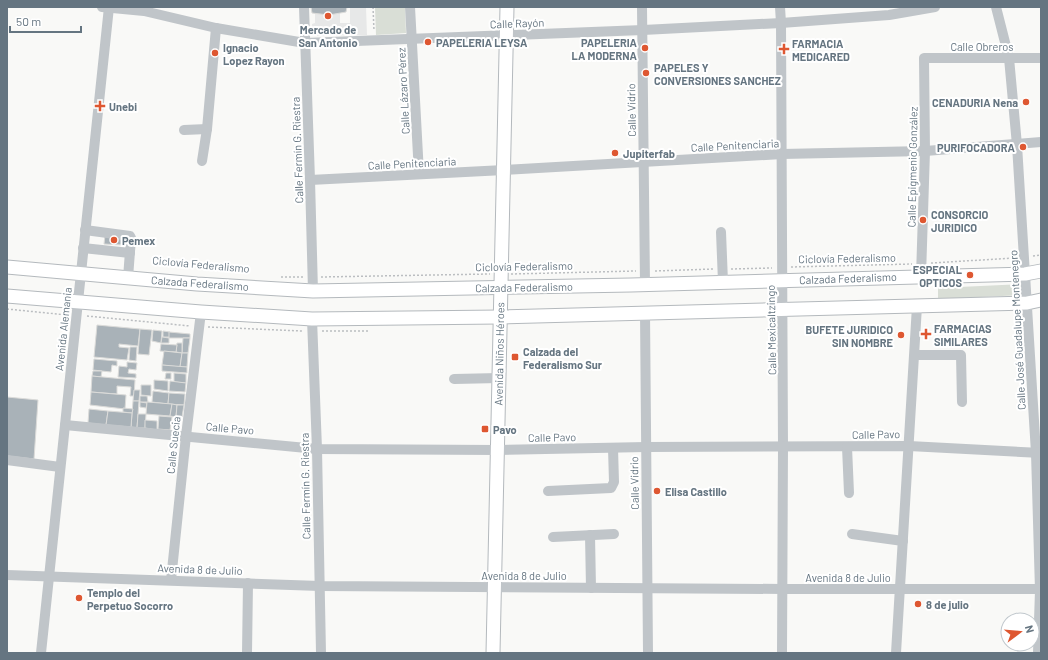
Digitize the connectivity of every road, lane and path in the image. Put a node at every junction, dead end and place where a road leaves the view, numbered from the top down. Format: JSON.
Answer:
{"nodes":[{"id":1,"x":106,"y":7,"type":"edge"},
{"id":2,"x":155,"y":7,"type":"edge"},
{"id":3,"x":304,"y":7,"type":"edge"},
{"id":4,"x":373,"y":7,"type":"edge"},
{"id":5,"x":410,"y":7,"type":"edge"},
{"id":6,"x":507,"y":7,"type":"edge"},
{"id":7,"x":642,"y":7,"type":"edge"},
{"id":8,"x":780,"y":7,"type":"edge"},
{"id":9,"x":935,"y":7,"type":"edge"},
{"id":10,"x":996,"y":7,"type":"edge"},
{"id":11,"x":144,"y":11,"type":"junction"},
{"id":12,"x":781,"y":23,"type":"junction"},
{"id":13,"x":216,"y":28,"type":"junction"},
{"id":14,"x":643,"y":30,"type":"junction"},
{"id":15,"x":506,"y":35,"type":"junction"},
{"id":16,"x":413,"y":39,"type":"junction"},
{"id":17,"x":374,"y":41,"type":"junction"},
{"id":18,"x":305,"y":43,"type":"junction"},
{"id":19,"x":924,"y":58,"type":"joint"},
{"id":20,"x":1009,"y":58,"type":"junction"},
{"id":21,"x":1041,"y":58,"type":"edge"},
{"id":22,"x":207,"y":129,"type":"junction"},
{"id":23,"x":184,"y":130,"type":"dead end"},
{"id":24,"x":1041,"y":142,"type":"edge"},
{"id":25,"x":1017,"y":145,"type":"junction"},
{"id":26,"x":925,"y":151,"type":"junction"},
{"id":27,"x":782,"y":154,"type":"junction"},
{"id":28,"x":202,"y":161,"type":"dead end"},
{"id":29,"x":644,"y":162,"type":"junction"},
{"id":30,"x":504,"y":170,"type":"junction"},
{"id":31,"x":419,"y":174,"type":"junction"},
{"id":32,"x":310,"y":180,"type":"junction"},
{"id":33,"x":85,"y":230,"type":"junction"},
{"id":34,"x":721,"y":232,"type":"dead end"},
{"id":35,"x":83,"y":248,"type":"junction"},
{"id":36,"x":130,"y":253,"type":"junction"},
{"id":37,"x":1041,"y":255,"type":"edge"},
{"id":38,"x":1024,"y":258,"type":"junction"},
{"id":39,"x":7,"y":267,"type":"edge"},
{"id":40,"x":722,"y":269,"type":"junction"},
{"id":41,"x":922,"y":270,"type":"junction"},
{"id":42,"x":645,"y":271,"type":"junction"},
{"id":43,"x":1041,"y":271,"type":"edge"},
{"id":44,"x":80,"y":273,"type":"junction"},
{"id":45,"x":501,"y":274,"type":"junction"},
{"id":46,"x":782,"y":274,"type":"junction"},
{"id":47,"x":1025,"y":274,"type":"junction"},
{"id":48,"x":281,"y":277,"type":"dead end"},
{"id":49,"x":313,"y":277,"type":"junction"},
{"id":50,"x":128,"y":278,"type":"junction"},
{"id":51,"x":723,"y":282,"type":"junction"},
{"id":52,"x":645,"y":284,"type":"junction"},
{"id":53,"x":501,"y":287,"type":"junction"},
{"id":54,"x":313,"y":291,"type":"junction"},
{"id":55,"x":7,"y":295,"type":"edge"},
{"id":56,"x":78,"y":299,"type":"junction"},
{"id":57,"x":1036,"y":301,"type":"edge"},
{"id":58,"x":917,"y":306,"type":"junction"},
{"id":59,"x":783,"y":310,"type":"junction"},
{"id":60,"x":201,"y":312,"type":"junction"},
{"id":61,"x":645,"y":313,"type":"junction"},
{"id":62,"x":500,"y":317,"type":"junction"},
{"id":63,"x":312,"y":319,"type":"junction"},
{"id":64,"x":915,"y":355,"type":"junction"},
{"id":65,"x":499,"y":378,"type":"junction"},
{"id":66,"x":454,"y":379,"type":"dead end"},
{"id":67,"x":962,"y":402,"type":"dead end"},
{"id":68,"x":65,"y":425,"type":"junction"},
{"id":69,"x":186,"y":436,"type":"junction"},
{"id":70,"x":909,"y":446,"type":"junction"},
{"id":71,"x":783,"y":447,"type":"junction"},
{"id":72,"x":847,"y":447,"type":"junction"},
{"id":73,"x":613,"y":448,"type":"junction"},
{"id":74,"x":646,"y":448,"type":"junction"},
{"id":75,"x":317,"y":449,"type":"junction"},
{"id":76,"x":497,"y":450,"type":"junction"},
{"id":77,"x":1038,"y":453,"type":"edge"},
{"id":78,"x":7,"y":460,"type":"edge"},
{"id":79,"x":60,"y":467,"type":"junction"},
{"id":80,"x":548,"y":491,"type":"dead end"},
{"id":81,"x":849,"y":493,"type":"dead end"},
{"id":82,"x":1039,"y":514,"type":"edge"},
{"id":83,"x":614,"y":534,"type":"dead end"},
{"id":84,"x":852,"y":534,"type":"dead end"},
{"id":85,"x":590,"y":535,"type":"junction"},
{"id":86,"x":552,"y":537,"type":"dead end"},
{"id":87,"x":903,"y":541,"type":"junction"},
{"id":88,"x":7,"y":575,"type":"edge"},
{"id":89,"x":49,"y":576,"type":"junction"},
{"id":90,"x":171,"y":580,"type":"junction"},
{"id":91,"x":248,"y":583,"type":"junction"},
{"id":92,"x":320,"y":586,"type":"junction"},
{"id":93,"x":494,"y":587,"type":"junction"},
{"id":94,"x":591,"y":588,"type":"junction"},
{"id":95,"x":647,"y":588,"type":"junction"},
{"id":96,"x":782,"y":589,"type":"junction"},
{"id":97,"x":900,"y":589,"type":"junction"},
{"id":98,"x":1040,"y":590,"type":"edge"},
{"id":99,"x":41,"y":653,"type":"edge"},
{"id":100,"x":248,"y":653,"type":"edge"},
{"id":101,"x":321,"y":653,"type":"edge"},
{"id":102,"x":493,"y":653,"type":"edge"},
{"id":103,"x":648,"y":653,"type":"edge"},
{"id":104,"x":782,"y":653,"type":"edge"},
{"id":105,"x":896,"y":653,"type":"edge"},
{"id":106,"x":1038,"y":653,"type":"edge"}],
"edges":[{"from":1,"to":11,"type":"street","name":"Calle Rayón"},
{"from":1,"to":33,"type":"street","name":"Avenida Alemania"},
{"from":2,"to":11,"type":"street"},
{"from":3,"to":18,"type":"street","name":"Calle Fermín G. Riestra"},
{"from":4,"to":17,"type":"path"},
{"from":5,"to":16,"type":"street","name":"Calle Lázaro Pérez"},
{"from":6,"to":15,"type":"main road","name":"Avenida Niños Héroes"},
{"from":7,"to":14,"type":"street","name":"Calle Vidrio"},
{"from":8,"to":12,"type":"street","name":"Calle Mexicaltzingo"},
{"from":9,"to":12,"type":"street","name":"Calle Rayón"},
{"from":10,"to":20,"type":"street","name":"Calle José Guadalupe Montenegro"},
{"from":11,"to":13,"type":"street","name":"Calle Rayón"},
{"from":12,"to":14,"type":"street","name":"Calle Rayón"},
{"from":12,"to":27,"type":"street","name":"Calle Mexicaltzingo"},
{"from":13,"to":18,"type":"street","name":"Calle Rayón"},
{"from":13,"to":22,"type":"street"},
{"from":14,"to":15,"type":"street","name":"Calle Rayón"},
{"from":14,"to":29,"type":"street","name":"Calle Vidrio"},
{"from":15,"to":16,"type":"street","name":"Calle Rayón"},
{"from":15,"to":30,"type":"main road","name":"Avenida Niños Héroes"},
{"from":16,"to":17,"type":"street","name":"Calle Rayón"},
{"from":16,"to":31,"type":"street","name":"Calle Lázaro Pérez"},
{"from":17,"to":18,"type":"street","name":"Calle Rayón"},
{"from":18,"to":32,"type":"street","name":"Calle Fermín G. Riestra"},
{"from":19,"to":20,"type":"street","name":"Calle Obreros"},
{"from":19,"to":26,"type":"street","name":"Calle Epigmenio González"},
{"from":20,"to":21,"type":"street","name":"Calle Obreros"},
{"from":20,"to":25,"type":"street","name":"Calle José Guadalupe Montenegro"},
{"from":22,"to":23,"type":"street"},
{"from":22,"to":28,"type":"street"},
{"from":24,"to":25,"type":"street","name":"Calle Penitenciaria"},
{"from":25,"to":26,"type":"street","name":"Calle Penitenciaria"},
{"from":25,"to":38,"type":"street","name":"Calle José Guadalupe Montenegro"},
{"from":26,"to":27,"type":"street","name":"Calle Penitenciaria"},
{"from":26,"to":41,"type":"street","name":"Calle Epigmenio González"},
{"from":27,"to":29,"type":"street","name":"Calle Penitenciaria"},
{"from":27,"to":46,"type":"street","name":"Calle Mexicaltzingo"},
{"from":29,"to":30,"type":"street","name":"Calle Penitenciaria"},
{"from":29,"to":42,"type":"street","name":"Calle Vidrio"},
{"from":30,"to":31,"type":"street","name":"Calle Penitenciaria"},
{"from":30,"to":45,"type":"main road","name":"Avenida Niños Héroes"},
{"from":31,"to":32,"type":"street","name":"Calle Penitenciaria"},
{"from":32,"to":49,"type":"street","name":"Calle Fermín G. Riestra"},
{"from":33,"to":35,"type":"street","name":"Avenida Alemania"},
{"from":33,"to":36,"type":"street"},
{"from":34,"to":40,"type":"street"},
{"from":35,"to":36,"type":"street"},
{"from":35,"to":44,"type":"street","name":"Avenida Alemania"},
{"from":36,"to":50,"type":"street"},
{"from":37,"to":38,"type":"path","name":"Ciclovía Federalismo"},
{"from":38,"to":41,"type":"path","name":"Ciclovía Federalismo"},
{"from":38,"to":47,"type":"street","name":"Calle José Guadalupe Montenegro"},
{"from":39,"to":44,"type":"main road","name":"Calzada Federalismo"},
{"from":40,"to":42,"type":"path","name":"Ciclovía Federalismo"},
{"from":40,"to":46,"type":"path","name":"Ciclovía Federalismo"},
{"from":40,"to":51,"type":"street"},
{"from":41,"to":46,"type":"main road","name":"Calzada Federalismo"},
{"from":41,"to":46,"type":"path","name":"Ciclovía Federalismo"},
{"from":41,"to":47,"type":"main road","name":"Calzada Federalismo"},
{"from":42,"to":45,"type":"path","name":"Ciclovía Federalismo"},
{"from":42,"to":52,"type":"street","name":"Calle Vidrio"},
{"from":43,"to":47,"type":"main road","name":"Calzada Federalismo"},
{"from":44,"to":50,"type":"main road","name":"Calzada Federalismo"},
{"from":44,"to":56,"type":"street","name":"Avenida Alemania"},
{"from":45,"to":49,"type":"path","name":"Ciclovía Federalismo"},
{"from":45,"to":53,"type":"main road","name":"Avenida Niños Héroes"},
{"from":46,"to":51,"type":"main road","name":"Calzada Federalismo"},
{"from":46,"to":59,"type":"street","name":"Calle Mexicaltzingo"},
{"from":47,"to":57,"type":"street","name":"Calle José Guadalupe Montenegro"},
{"from":48,"to":49,"type":"path","name":"Ciclovía Federalismo"},
{"from":49,"to":54,"type":"street","name":"Calle Fermín G. Riestra"},
{"from":50,"to":54,"type":"main road","name":"Calzada Federalismo"},
{"from":51,"to":52,"type":"main road","name":"Calzada Federalismo"},
{"from":52,"to":53,"type":"main road","name":"Calzada Federalismo"},
{"from":53,"to":54,"type":"main road","name":"Calzada Federalismo"},
{"from":53,"to":62,"type":"main road","name":"Avenida Niños Héroes"},
{"from":55,"to":56,"type":"main road"},
{"from":56,"to":60,"type":"main road"},
{"from":56,"to":68,"type":"street","name":"Avenida Alemania"},
{"from":57,"to":58,"type":"main road"},
{"from":57,"to":77,"type":"street","name":"Calle José Guadalupe Montenegro"},
{"from":58,"to":59,"type":"main road"},
{"from":58,"to":64,"type":"street"},
{"from":59,"to":61,"type":"main road"},
{"from":59,"to":71,"type":"street","name":"Calle Mexicaltzingo"},
{"from":60,"to":63,"type":"main road"},
{"from":60,"to":69,"type":"street","name":"Calle Suecia"},
{"from":61,"to":62,"type":"main road"},
{"from":61,"to":74,"type":"street","name":"Calle Vidrio"},
{"from":62,"to":63,"type":"main road"},
{"from":62,"to":65,"type":"main road","name":"Avenida Niños Héroes"},
{"from":63,"to":75,"type":"street","name":"Calle Fermín G. Riestra"},
{"from":64,"to":67,"type":"street"},
{"from":64,"to":70,"type":"street"},
{"from":65,"to":66,"type":"street"},
{"from":65,"to":76,"type":"main road","name":"Avenida Niños Héroes"},
{"from":68,"to":69,"type":"street","name":"Calle Pavo"},
{"from":68,"to":79,"type":"street","name":"Avenida Alemania"},
{"from":69,"to":75,"type":"street","name":"Calle Pavo"},
{"from":69,"to":90,"type":"street","name":"Calle Suecia"},
{"from":70,"to":72,"type":"street","name":"Calle Pavo"},
{"from":70,"to":77,"type":"street","name":"Calle Pavo"},
{"from":70,"to":87,"type":"street"},
{"from":71,"to":72,"type":"street","name":"Calle Pavo"},
{"from":71,"to":74,"type":"street","name":"Calle Pavo"},
{"from":71,"to":96,"type":"street","name":"Calle Mexicaltzingo"},
{"from":72,"to":81,"type":"street"},
{"from":73,"to":74,"type":"street","name":"Calle Pavo"},
{"from":73,"to":76,"type":"street","name":"Calle Pavo"},
{"from":73,"to":80,"type":"street"},
{"from":74,"to":95,"type":"street","name":"Calle Vidrio"},
{"from":75,"to":76,"type":"street","name":"Calle Pavo"},
{"from":75,"to":92,"type":"street","name":"Calle Fermín G. Riestra"},
{"from":76,"to":93,"type":"main road","name":"Avenida Niños Héroes"},
{"from":77,"to":82,"type":"street","name":"Calle José Guadalupe Montenegro"},
{"from":78,"to":79,"type":"street"},
{"from":79,"to":89,"type":"street","name":"Avenida Alemania"},
{"from":82,"to":98,"type":"street","name":"Calle José Guadalupe Montenegro"},
{"from":83,"to":85,"type":"street"},
{"from":84,"to":87,"type":"street"},
{"from":85,"to":86,"type":"street"},
{"from":85,"to":94,"type":"street"},
{"from":87,"to":97,"type":"street"},
{"from":88,"to":89,"type":"street","name":"Avenida 8 de Julio"},
{"from":89,"to":90,"type":"street","name":"Avenida 8 de Julio"},
{"from":89,"to":99,"type":"street","name":"Avenida Alemania"},
{"from":90,"to":91,"type":"street","name":"Avenida 8 de Julio"},
{"from":91,"to":92,"type":"street","name":"Avenida 8 de Julio"},
{"from":91,"to":100,"type":"street"},
{"from":92,"to":93,"type":"street","name":"Avenida 8 de Julio"},
{"from":92,"to":101,"type":"street","name":"Calle Fermín G. Riestra"},
{"from":93,"to":94,"type":"street","name":"Avenida 8 de Julio"},
{"from":93,"to":102,"type":"main road","name":"Avenida Niños Héroes"},
{"from":94,"to":95,"type":"street","name":"Avenida 8 de Julio"},
{"from":95,"to":96,"type":"street","name":"Avenida 8 de Julio"},
{"from":95,"to":103,"type":"street","name":"Calle Vidrio"},
{"from":96,"to":97,"type":"street","name":"Avenida 8 de Julio"},
{"from":96,"to":104,"type":"street","name":"Calle Mexicaltzingo"},
{"from":97,"to":98,"type":"street","name":"Avenida 8 de Julio"},
{"from":97,"to":105,"type":"street"},
{"from":98,"to":106,"type":"street","name":"Calle José Guadalupe Montenegro"}]}
